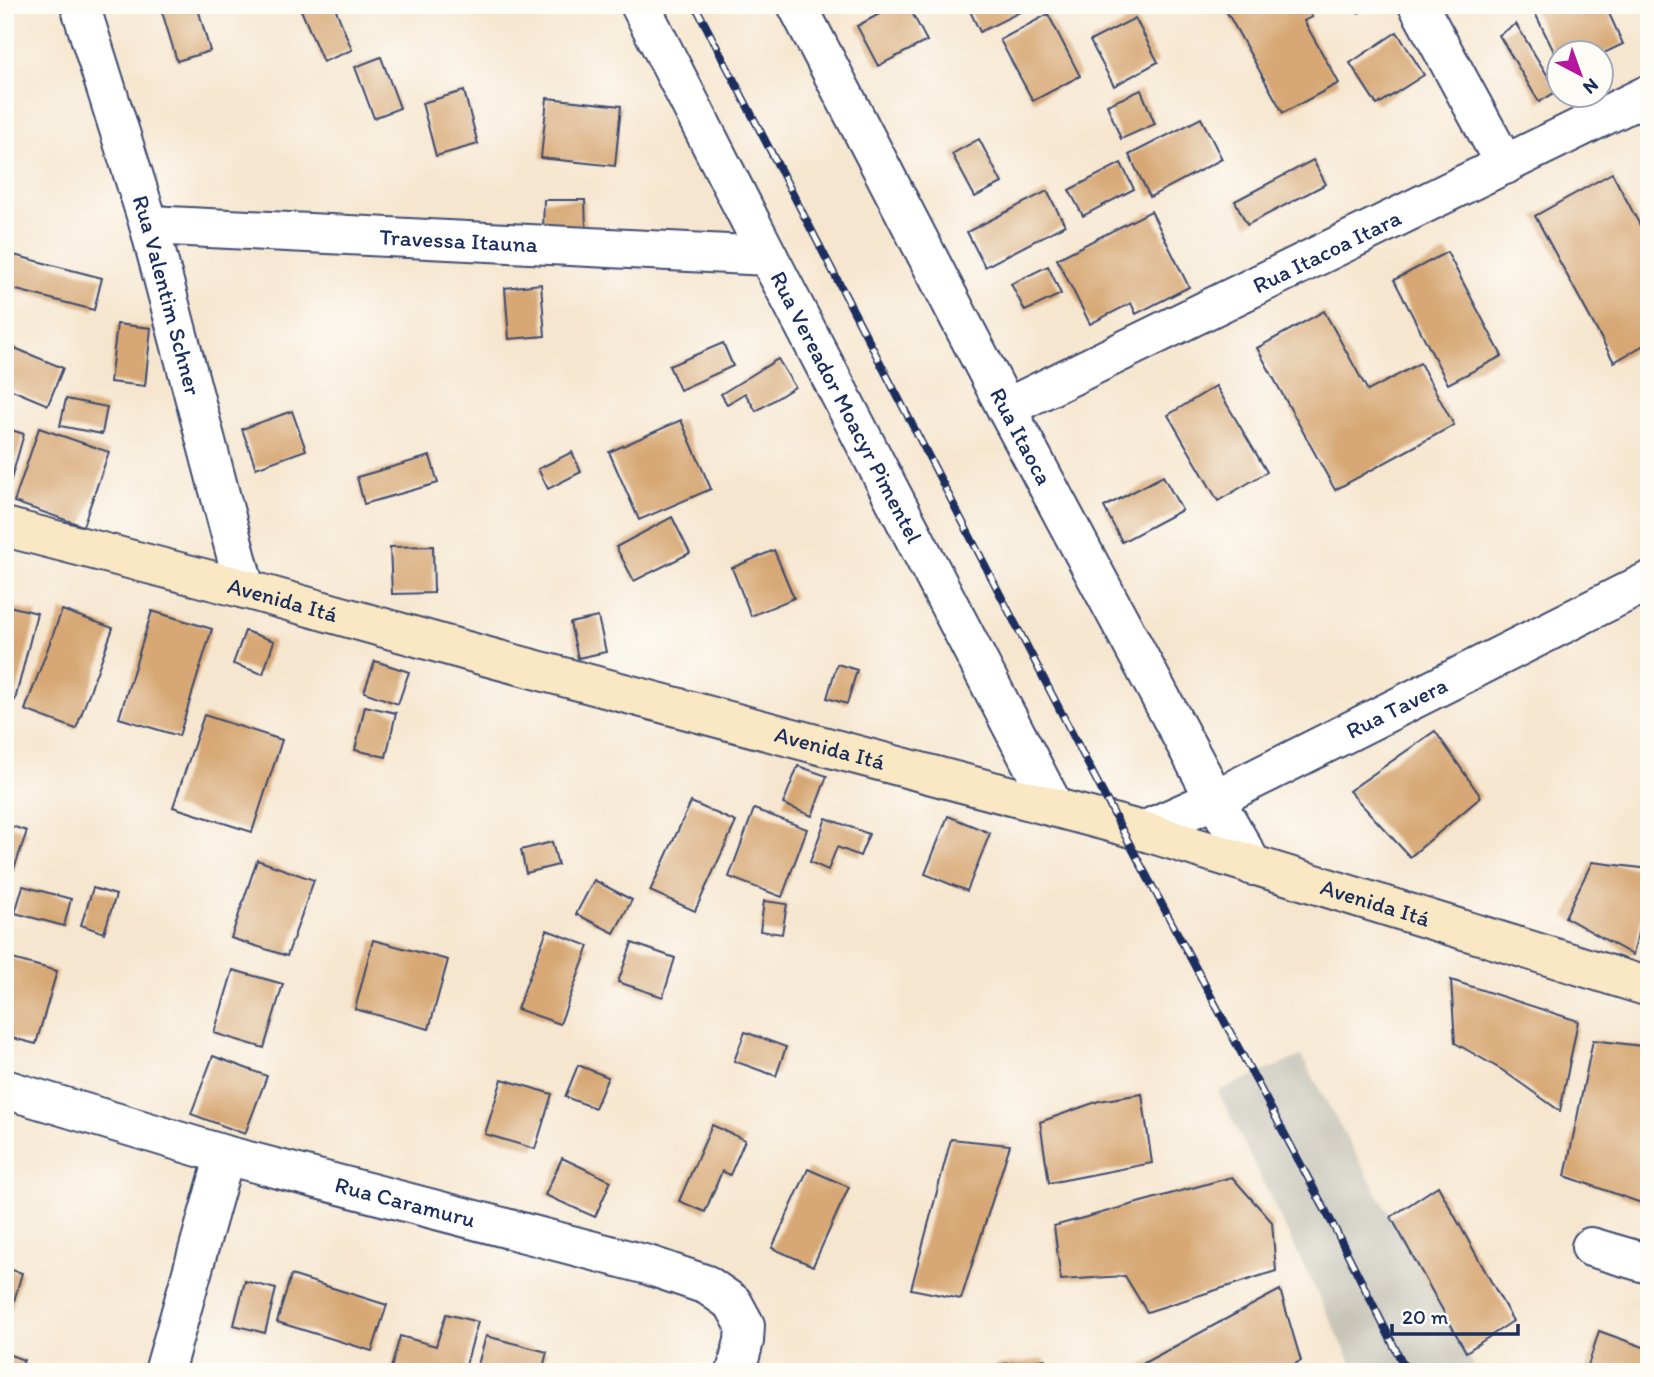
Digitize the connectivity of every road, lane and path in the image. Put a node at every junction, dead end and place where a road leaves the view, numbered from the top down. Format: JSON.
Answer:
{"nodes":[{"id":1,"x":640,"y":5,"type":"edge"},
{"id":2,"x":797,"y":5,"type":"edge"},
{"id":3,"x":1418,"y":5,"type":"edge"},
{"id":4,"x":77,"y":6,"type":"edge"},
{"id":5,"x":1649,"y":94,"type":"edge"},
{"id":6,"x":1504,"y":165,"type":"junction"},
{"id":7,"x":149,"y":225,"type":"junction"},
{"id":8,"x":768,"y":256,"type":"junction"},
{"id":9,"x":1006,"y":408,"type":"junction"},
{"id":10,"x":5,"y":527,"type":"edge"},
{"id":11,"x":1649,"y":581,"type":"edge"},
{"id":12,"x":245,"y":589,"type":"junction"},
{"id":13,"x":1215,"y":799,"type":"junction"},
{"id":14,"x":1054,"y":807,"type":"junction"},
{"id":15,"x":1143,"y":831,"type":"junction"},
{"id":16,"x":1253,"y":866,"type":"junction"},
{"id":17,"x":1649,"y":987,"type":"edge"},
{"id":18,"x":5,"y":1089,"type":"edge"},
{"id":19,"x":225,"y":1154,"type":"junction"},
{"id":20,"x":1591,"y":1247,"type":"dead end"},
{"id":21,"x":1649,"y":1264,"type":"edge"},
{"id":22,"x":164,"y":1372,"type":"edge"},
{"id":23,"x":736,"y":1372,"type":"edge"}],
"edges":[{"from":1,"to":8,"type":"street","name":"Rua Vereador Moacyr Pimentel"},
{"from":2,"to":9,"type":"street","name":"Rua Itaoca"},
{"from":3,"to":6,"type":"street"},
{"from":4,"to":7,"type":"street","name":"Rua Valentim Schner"},
{"from":5,"to":6,"type":"street","name":"Rua Itacoa Itara"},
{"from":6,"to":9,"type":"street","name":"Rua Itacoa Itara"},
{"from":7,"to":8,"type":"street","name":"Travessa Itauna"},
{"from":7,"to":12,"type":"street","name":"Rua Valentim Schner"},
{"from":8,"to":14,"type":"street","name":"Rua Vereador Moacyr Pimentel"},
{"from":9,"to":13,"type":"street","name":"Rua Itaoca"},
{"from":10,"to":12,"type":"main road","name":"Avenida Itá"},
{"from":11,"to":13,"type":"street","name":"Rua Tavera"},
{"from":12,"to":14,"type":"main road","name":"Avenida Itá"},
{"from":13,"to":15,"type":"street","name":"Rua Tavera"},
{"from":13,"to":16,"type":"street","name":"Rua Itaoca"},
{"from":14,"to":15,"type":"main road","name":"Avenida Itá"},
{"from":15,"to":16,"type":"main road","name":"Avenida Itá"},
{"from":16,"to":17,"type":"main road","name":"Avenida Itá"},
{"from":18,"to":19,"type":"street","name":"Rua Caramuru"},
{"from":19,"to":22,"type":"street"},
{"from":19,"to":23,"type":"street","name":"Rua Caramuru"},
{"from":20,"to":21,"type":"street"}]}
